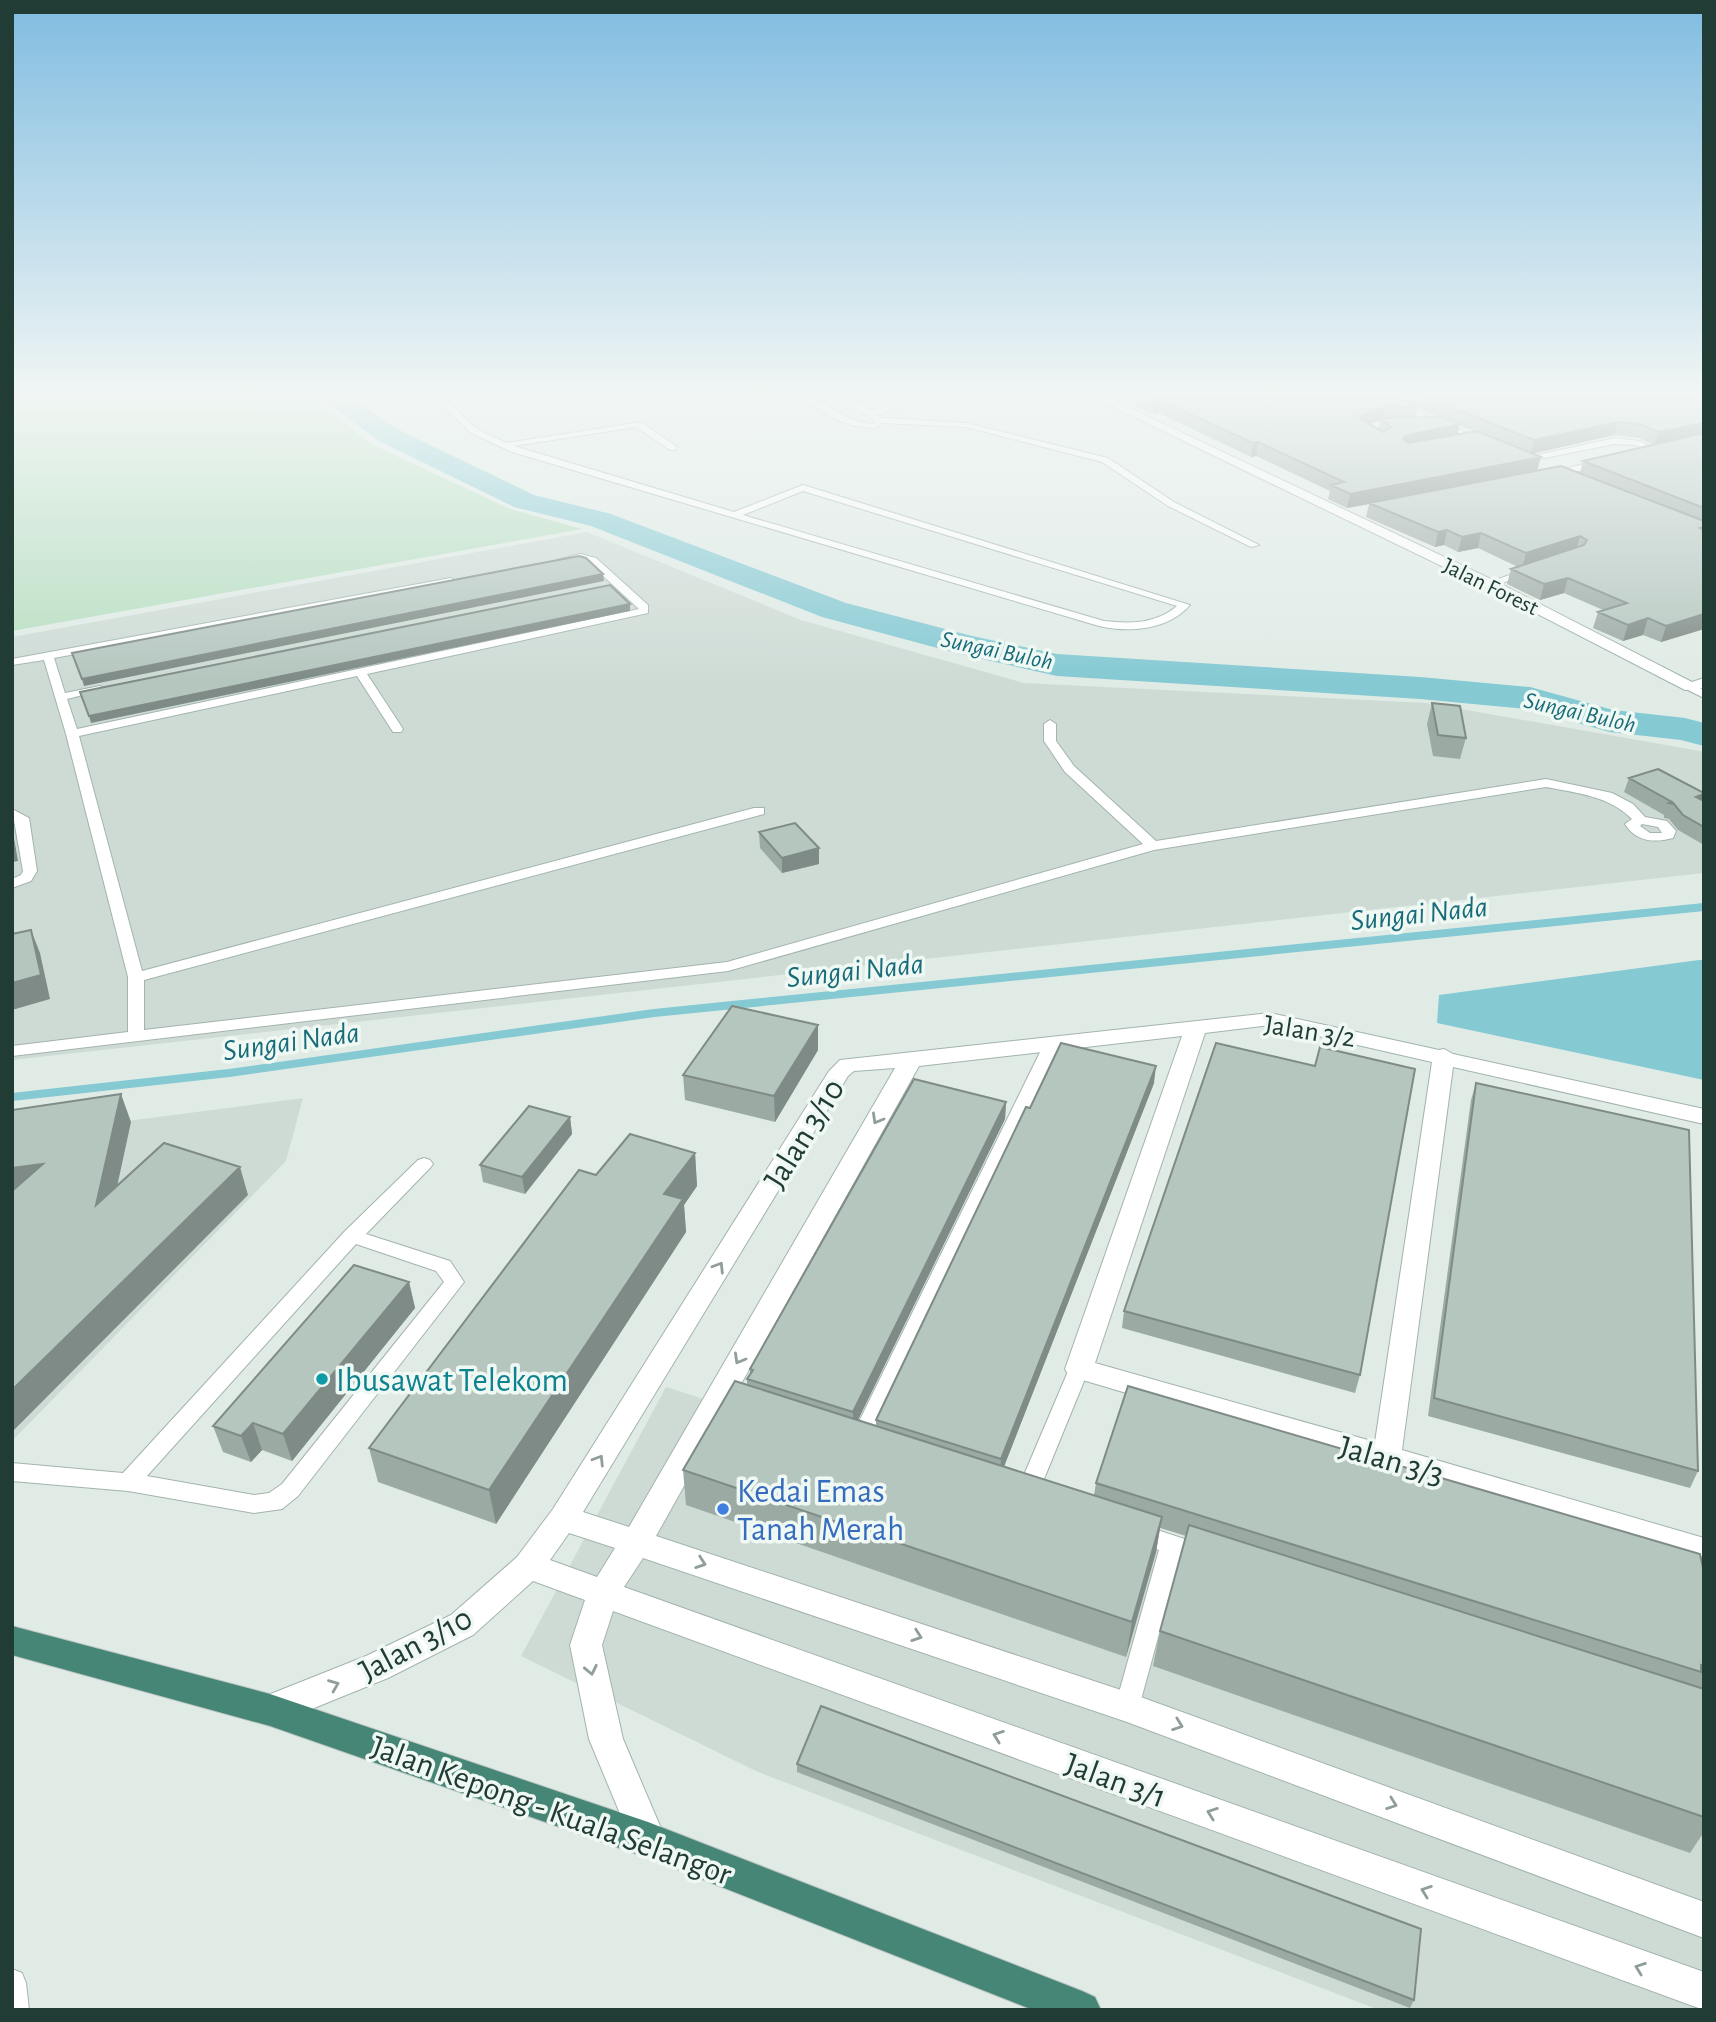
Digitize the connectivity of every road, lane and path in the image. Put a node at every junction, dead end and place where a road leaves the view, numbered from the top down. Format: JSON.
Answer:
{"nodes":[{"id":1,"x":659,"y":492,"type":"edge"},
{"id":2,"x":792,"y":492,"type":"edge"},
{"id":3,"x":817,"y":492,"type":"edge"},
{"id":4,"x":1152,"y":492,"type":"edge"},
{"id":5,"x":1298,"y":492,"type":"edge"},
{"id":6,"x":1371,"y":509,"type":"edge"},
{"id":7,"x":734,"y":515,"type":"junction"},
{"id":8,"x":1345,"y":515,"type":"junction"},
{"id":9,"x":1254,"y":545,"type":"dead end"},
{"id":10,"x":548,"y":563,"type":"edge"},
{"id":11,"x":1539,"y":568,"type":"edge"},
{"id":12,"x":467,"y":578,"type":"edge"},
{"id":13,"x":618,"y":584,"type":"junction"},
{"id":14,"x":1490,"y":584,"type":"junction"},
{"id":15,"x":604,"y":587,"type":"edge"},
{"id":16,"x":48,"y":656,"type":"junction"},
{"id":17,"x":12,"y":662,"type":"edge"},
{"id":18,"x":361,"y":673,"type":"junction"},
{"id":19,"x":115,"y":686,"type":"edge"},
{"id":20,"x":1699,"y":688,"type":"edge"},
{"id":21,"x":61,"y":697,"type":"junction"},
{"id":22,"x":1050,"y":724,"type":"dead end"},
{"id":23,"x":397,"y":729,"type":"dead end"},
{"id":24,"x":72,"y":734,"type":"junction"},
{"id":25,"x":759,"y":811,"type":"dead end"},
{"id":26,"x":12,"y":813,"type":"edge"},
{"id":27,"x":1641,"y":820,"type":"dead end"},
{"id":28,"x":1153,"y":846,"type":"junction"},
{"id":29,"x":12,"y":884,"type":"edge"},
{"id":30,"x":136,"y":977,"type":"junction"},
{"id":31,"x":1196,"y":1027,"type":"junction"},
{"id":32,"x":136,"y":1037,"type":"junction"},
{"id":33,"x":1052,"y":1044,"type":"junction"},
{"id":34,"x":12,"y":1051,"type":"edge"},
{"id":35,"x":1444,"y":1056,"type":"junction"},
{"id":36,"x":911,"y":1060,"type":"junction"},
{"id":37,"x":1704,"y":1117,"type":"edge"},
{"id":38,"x":424,"y":1164,"type":"dead end"},
{"id":39,"x":352,"y":1236,"type":"junction"},
{"id":40,"x":1079,"y":1369,"type":"junction"},
{"id":41,"x":717,"y":1398,"type":"junction"},
{"id":42,"x":743,"y":1407,"type":"edge"},
{"id":43,"x":833,"y":1436,"type":"edge"},
{"id":44,"x":859,"y":1444,"type":"junction"},
{"id":45,"x":884,"y":1452,"type":"edge"},
{"id":46,"x":1387,"y":1457,"type":"junction"},
{"id":47,"x":12,"y":1472,"type":"edge"},
{"id":48,"x":128,"y":1482,"type":"junction"},
{"id":49,"x":999,"y":1489,"type":"edge"},
{"id":50,"x":1025,"y":1497,"type":"junction"},
{"id":51,"x":1049,"y":1505,"type":"edge"},
{"id":52,"x":563,"y":1518,"type":"junction"},
{"id":53,"x":1123,"y":1529,"type":"edge"},
{"id":54,"x":637,"y":1541,"type":"junction"},
{"id":55,"x":1172,"y":1544,"type":"junction"},
{"id":56,"x":1703,"y":1551,"type":"edge"},
{"id":57,"x":1225,"y":1562,"type":"edge"},
{"id":58,"x":528,"y":1566,"type":"junction"},
{"id":59,"x":603,"y":1594,"type":"junction"},
{"id":60,"x":1704,"y":1596,"type":"edge"},
{"id":61,"x":12,"y":1640,"type":"edge"},
{"id":62,"x":1128,"y":1707,"type":"junction"},
{"id":63,"x":270,"y":1710,"type":"junction"},
{"id":64,"x":648,"y":1840,"type":"junction"},
{"id":65,"x":1704,"y":1920,"type":"edge"},
{"id":66,"x":12,"y":1983,"type":"edge"},
{"id":67,"x":1704,"y":1991,"type":"edge"},
{"id":68,"x":15,"y":2010,"type":"edge"},
{"id":69,"x":1082,"y":2010,"type":"edge"}],
"edges":[{"from":1,"to":7,"type":"lane"},
{"from":2,"to":7,"type":"lane"},
{"from":3,"to":7,"type":"lane"},
{"from":4,"to":9,"type":"lane"},
{"from":5,"to":8,"type":"street","name":"Jalan Forest"},
{"from":6,"to":8,"type":"street"},
{"from":8,"to":14,"type":"street","name":"Jalan Forest"},
{"from":10,"to":13,"type":"lane"},
{"from":11,"to":14,"type":"lane"},
{"from":12,"to":16,"type":"lane"},
{"from":13,"to":15,"type":"lane"},
{"from":13,"to":18,"type":"lane"},
{"from":14,"to":20,"type":"street","name":"Jalan Forest"},
{"from":16,"to":17,"type":"lane"},
{"from":16,"to":21,"type":"lane"},
{"from":18,"to":23,"type":"lane"},
{"from":18,"to":24,"type":"lane"},
{"from":19,"to":21,"type":"lane"},
{"from":21,"to":24,"type":"lane"},
{"from":22,"to":28,"type":"lane"},
{"from":24,"to":30,"type":"lane"},
{"from":25,"to":30,"type":"lane"},
{"from":26,"to":29,"type":"lane"},
{"from":27,"to":28,"type":"lane"},
{"from":28,"to":32,"type":"lane"},
{"from":30,"to":32,"type":"lane"},
{"from":31,"to":33,"type":"street","name":"Jalan 3/2"},
{"from":31,"to":35,"type":"street","name":"Jalan 3/2"},
{"from":31,"to":40,"type":"street"},
{"from":32,"to":34,"type":"lane"},
{"from":33,"to":36,"type":"street","name":"Jalan 3/2"},
{"from":33,"to":44,"type":"lane"},
{"from":35,"to":37,"type":"street","name":"Jalan 3/2"},
{"from":35,"to":46,"type":"street"},
{"from":36,"to":41,"type":"street","name":"Jalan 3/10","one_way":true},
{"from":52,"to":36,"type":"street","name":"Jalan 3/10","one_way":true},
{"from":38,"to":39,"type":"lane"},
{"from":39,"to":48,"type":"lane"},
{"from":39,"to":48,"type":"lane"},
{"from":40,"to":46,"type":"street","name":"Jalan 3/3"},
{"from":40,"to":50,"type":"lane"},
{"from":41,"to":42,"type":"lane"},
{"from":41,"to":54,"type":"street","name":"Jalan 3/10"},
{"from":43,"to":44,"type":"lane"},
{"from":44,"to":45,"type":"lane"},
{"from":46,"to":56,"type":"street","name":"Jalan 3/3"},
{"from":47,"to":48,"type":"lane"},
{"from":49,"to":50,"type":"lane"},
{"from":50,"to":51,"type":"lane"},
{"from":52,"to":54,"type":"street"},
{"from":52,"to":58,"type":"street","name":"Jalan 3/10"},
{"from":53,"to":55,"type":"lane"},
{"from":54,"to":59,"type":"street","name":"Jalan 3/10"},
{"from":54,"to":62,"type":"street","one_way":true},
{"from":55,"to":57,"type":"lane"},
{"from":55,"to":62,"type":"lane"},
{"from":56,"to":60,"type":"lane"},
{"from":58,"to":59,"type":"street","name":"Jalan 3/1"},
{"from":63,"to":58,"type":"street","name":"Jalan 3/10","one_way":true},
{"from":59,"to":64,"type":"street","name":"Jalan 3/10","one_way":true},
{"from":67,"to":59,"type":"street","name":"Jalan 3/1","one_way":true},
{"from":61,"to":63,"type":"highway","name":"Jalan Kepong - Kuala Selangor"},
{"from":62,"to":65,"type":"street","one_way":true},
{"from":63,"to":64,"type":"highway","name":"Jalan Kepong - Kuala Selangor"},
{"from":64,"to":69,"type":"highway","name":"Jalan Kepong - Kuala Selangor"},
{"from":66,"to":68,"type":"lane"}]}
